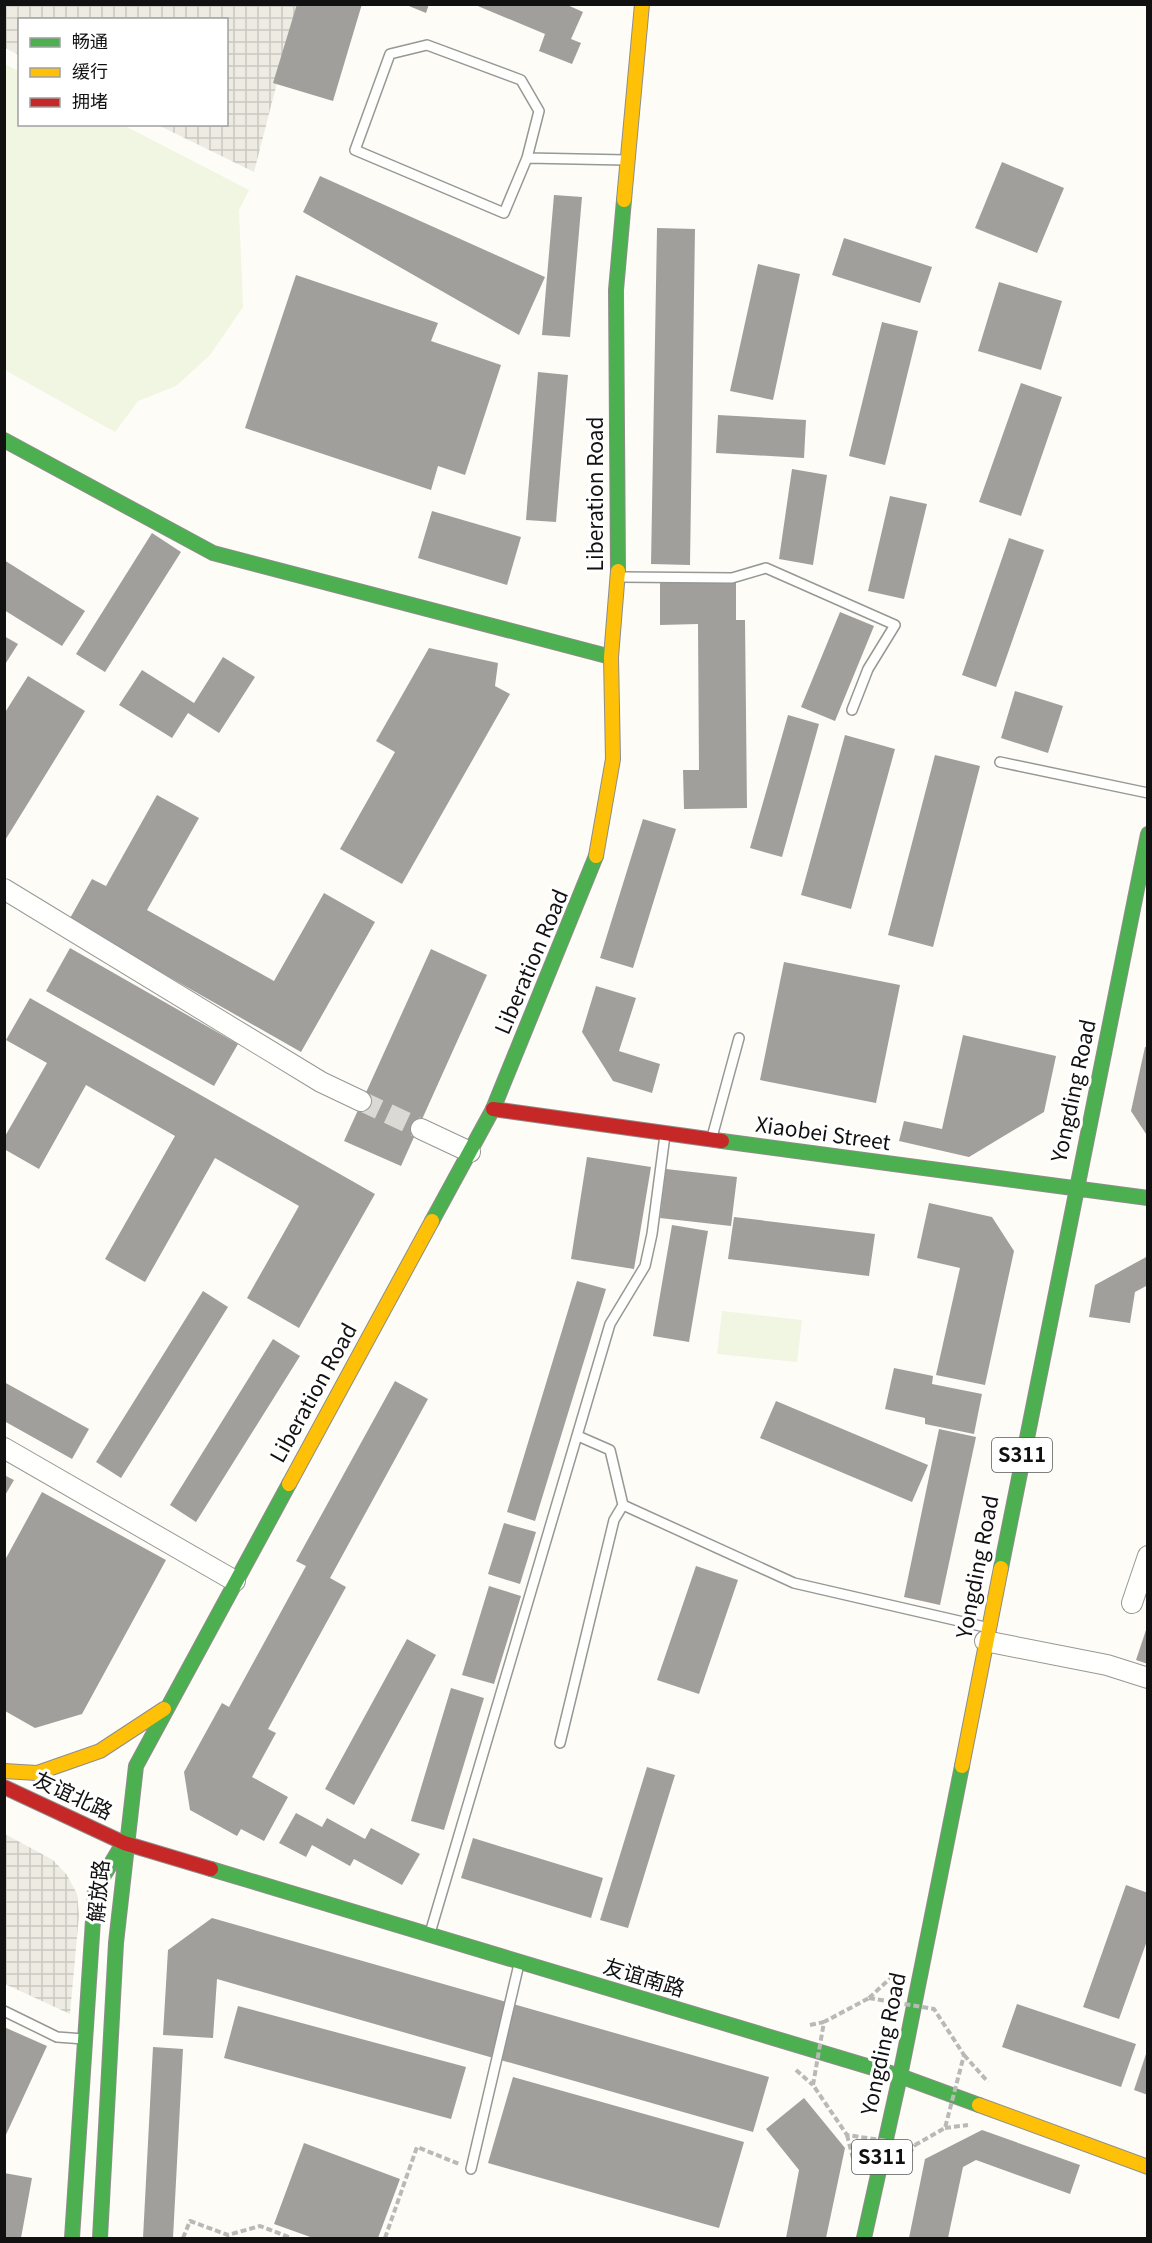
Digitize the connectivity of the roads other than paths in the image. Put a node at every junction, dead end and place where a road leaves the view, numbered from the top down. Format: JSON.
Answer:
{"nodes":[{"id":1,"x":642,"y":4,"type":"edge"},
{"id":2,"x":527,"y":158,"type":"junction"},
{"id":3,"x":628,"y":160,"type":"junction"},
{"id":4,"x":4,"y":440,"type":"edge"},
{"id":5,"x":618,"y":577,"type":"junction"},
{"id":6,"x":611,"y":657,"type":"junction"},
{"id":7,"x":852,"y":710,"type":"dead end"},
{"id":8,"x":1000,"y":762,"type":"dead end"},
{"id":9,"x":1148,"y":793,"type":"edge"},
{"id":10,"x":1148,"y":834,"type":"edge"},
{"id":11,"x":4,"y":889,"type":"edge"},
{"id":12,"x":739,"y":1038,"type":"dead end"},
{"id":13,"x":361,"y":1101,"type":"tunnel mouth"},
{"id":14,"x":493,"y":1109,"type":"junction"},
{"id":15,"x":421,"y":1129,"type":"tunnel mouth"},
{"id":16,"x":665,"y":1135,"type":"junction"},
{"id":17,"x":711,"y":1140,"type":"junction"},
{"id":18,"x":470,"y":1152,"type":"junction"},
{"id":19,"x":1075,"y":1190,"type":"junction"},
{"id":20,"x":1148,"y":1198,"type":"edge"},
{"id":21,"x":578,"y":1436,"type":"junction"},
{"id":22,"x":4,"y":1448,"type":"edge"},
{"id":23,"x":624,"y":1505,"type":"junction"},
{"id":24,"x":1148,"y":1556,"type":"edge"},
{"id":25,"x":235,"y":1581,"type":"junction"},
{"id":26,"x":1132,"y":1603,"type":"dead end"},
{"id":27,"x":986,"y":1634,"type":"junction"},
{"id":28,"x":1148,"y":1678,"type":"edge"},
{"id":29,"x":168,"y":1706,"type":"junction"},
{"id":30,"x":560,"y":1743,"type":"dead end"},
{"id":31,"x":4,"y":1771,"type":"edge"},
{"id":32,"x":4,"y":1787,"type":"edge"},
{"id":33,"x":124,"y":1843,"type":"junction"},
{"id":34,"x":429,"y":1935,"type":"junction"},
{"id":35,"x":519,"y":1962,"type":"junction"},
{"id":36,"x":4,"y":2011,"type":"edge"},
{"id":37,"x":98,"y":2040,"type":"junction"},
{"id":38,"x":900,"y":2076,"type":"junction"},
{"id":39,"x":1148,"y":2167,"type":"edge"},
{"id":40,"x":471,"y":2169,"type":"road end"},
{"id":41,"x":72,"y":2238,"type":"edge"},
{"id":42,"x":100,"y":2238,"type":"edge"},
{"id":43,"x":864,"y":2238,"type":"edge"}],
"edges":[{"from":1,"to":3,"type":"main road","name":"Liberation Road"},
{"from":2,"to":2,"type":"lane"},
{"from":2,"to":3,"type":"lane"},
{"from":3,"to":5,"type":"main road","name":"Liberation Road"},
{"from":4,"to":6,"type":"main road"},
{"from":5,"to":6,"type":"main road","name":"Liberation Road"},
{"from":5,"to":7,"type":"lane"},
{"from":6,"to":14,"type":"main road","name":"Liberation Road"},
{"from":8,"to":9,"type":"lane"},
{"from":10,"to":19,"type":"main road","name":"Yongding Road","number":"S311"},
{"from":11,"to":13,"type":"street"},
{"from":12,"to":17,"type":"lane"},
{"from":14,"to":16,"type":"main road","name":"Xiaobei Street"},
{"from":14,"to":18,"type":"main road","name":"Liberation Road"},
{"from":15,"to":18,"type":"street"},
{"from":16,"to":17,"type":"main road","name":"Xiaobei Street"},
{"from":16,"to":21,"type":"lane"},
{"from":17,"to":19,"type":"main road","name":"Xiaobei Street"},
{"from":18,"to":25,"type":"main road","name":"Liberation Road"},
{"from":19,"to":20,"type":"main road","name":"Xiaobei Street"},
{"from":19,"to":27,"type":"main road","name":"Yongding Road","number":"S311"},
{"from":21,"to":23,"type":"lane"},
{"from":21,"to":34,"type":"lane"},
{"from":22,"to":25,"type":"street"},
{"from":23,"to":27,"type":"lane"},
{"from":23,"to":30,"type":"lane"},
{"from":24,"to":26,"type":"street"},
{"from":25,"to":29,"type":"main road","name":"Liberation Road"},
{"from":27,"to":28,"type":"street"},
{"from":27,"to":38,"type":"main road","name":"Yongding Road","number":"S311"},
{"from":29,"to":31,"type":"main road"},
{"from":29,"to":33,"type":"main road","name":"Liberation Road"},
{"from":32,"to":33,"type":"main road","name":"友谊北路"},
{"from":33,"to":34,"type":"main road","name":"友谊南路"},
{"from":33,"to":37,"type":"main road","name":"解放路"},
{"from":33,"to":37,"type":"main road","name":"解放路"},
{"from":34,"to":35,"type":"main road","name":"友谊南路"},
{"from":35,"to":38,"type":"main road","name":"友谊南路"},
{"from":35,"to":40,"type":"lane"},
{"from":36,"to":37,"type":"lane"},
{"from":37,"to":41,"type":"main road","name":"解放路"},
{"from":37,"to":42,"type":"main road","name":"解放路"},
{"from":38,"to":39,"type":"main road","name":"友谊南路"},
{"from":38,"to":43,"type":"main road","name":"Yongding Road","number":"S311"}]}
